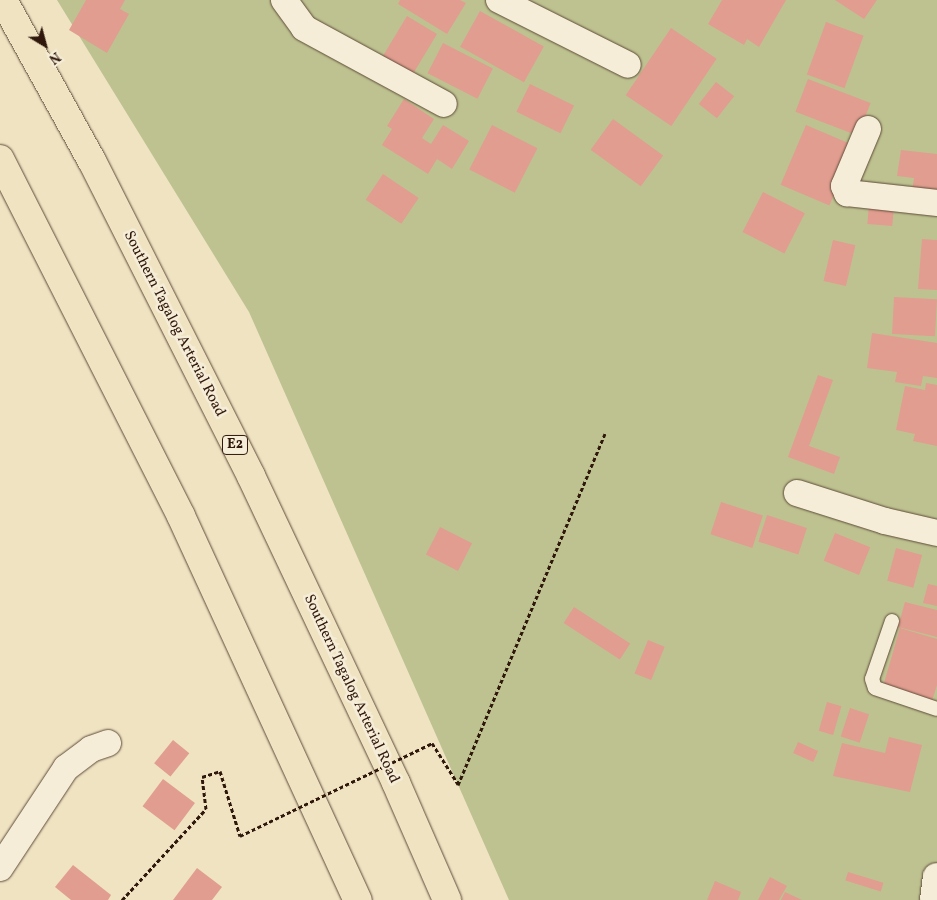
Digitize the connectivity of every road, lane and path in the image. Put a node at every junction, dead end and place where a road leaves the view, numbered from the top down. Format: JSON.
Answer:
{"nodes":[{"id":1,"x":3,"y":0,"type":"edge"},
{"id":2,"x":284,"y":0,"type":"edge"},
{"id":3,"x":499,"y":0,"type":"edge"},
{"id":4,"x":628,"y":65,"type":"dead end"},
{"id":5,"x":444,"y":104,"type":"dead end"},
{"id":6,"x":868,"y":129,"type":"dead end"},
{"id":7,"x":0,"y":159,"type":"edge"},
{"id":8,"x":937,"y":203,"type":"edge"},
{"id":9,"x":605,"y":434,"type":"dead end"},
{"id":10,"x":797,"y":493,"type":"dead end"},
{"id":11,"x":937,"y":533,"type":"edge"},
{"id":12,"x":892,"y":621,"type":"dead end"},
{"id":13,"x":937,"y":709,"type":"edge"},
{"id":14,"x":108,"y":744,"type":"dead end"},
{"id":15,"x":0,"y":868,"type":"edge"},
{"id":16,"x":937,"y":877,"type":"edge"},
{"id":17,"x":122,"y":900,"type":"edge"},
{"id":18,"x":358,"y":900,"type":"edge"},
{"id":19,"x":447,"y":900,"type":"edge"},
{"id":20,"x":934,"y":900,"type":"edge"}],
"edges":[{"from":1,"to":19,"type":"highway","name":"Southern Tagalog Arterial Road","number":"E2"},
{"from":2,"to":5,"type":"street"},
{"from":3,"to":4,"type":"street"},
{"from":6,"to":8,"type":"street"},
{"from":7,"to":18,"type":"highway"},
{"from":9,"to":17,"type":"path","bridge":true},
{"from":10,"to":11,"type":"street"},
{"from":12,"to":13,"type":"lane"},
{"from":14,"to":15,"type":"street"},
{"from":16,"to":20,"type":"main road"}]}
